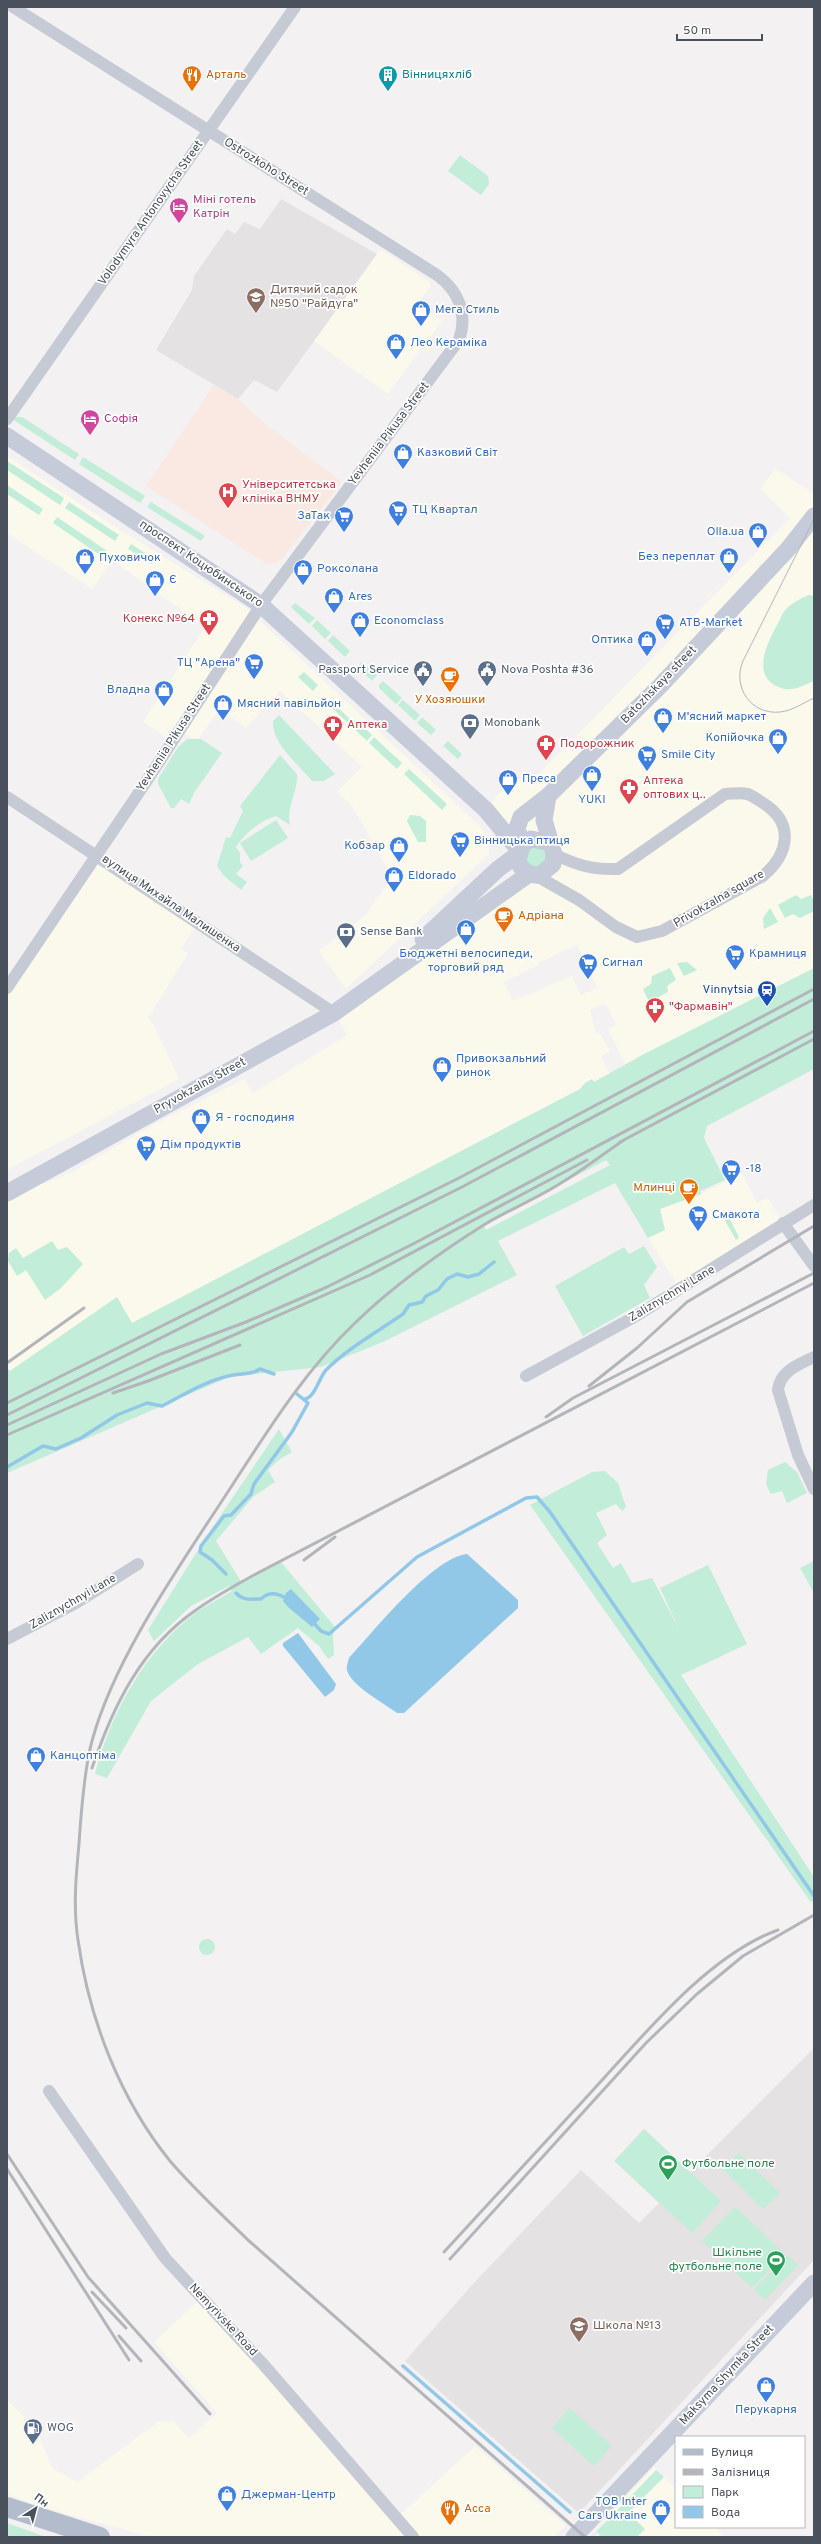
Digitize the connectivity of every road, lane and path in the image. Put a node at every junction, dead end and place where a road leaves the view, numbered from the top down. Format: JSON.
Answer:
{"nodes":[{"id":1,"x":13,"y":7,"type":"edge"},
{"id":2,"x":295,"y":7,"type":"edge"},
{"id":3,"x":208,"y":132,"type":"junction"},
{"id":4,"x":437,"y":275,"type":"joint"},
{"id":5,"x":7,"y":419,"type":"edge"},
{"id":6,"x":7,"y":436,"type":"edge"},
{"id":7,"x":814,"y":516,"type":"edge"},
{"id":8,"x":262,"y":605,"type":"junction"},
{"id":9,"x":548,"y":796,"type":"junction"},
{"id":10,"x":7,"y":797,"type":"edge"},
{"id":11,"x":486,"y":810,"type":"junction"},
{"id":12,"x":521,"y":817,"type":"junction"},
{"id":13,"x":550,"y":847,"type":"junction"},
{"id":14,"x":519,"y":850,"type":"junction"},
{"id":15,"x":96,"y":854,"type":"junction"},
{"id":16,"x":498,"y":869,"type":"junction"},
{"id":17,"x":532,"y":874,"type":"junction"},
{"id":18,"x":388,"y":972,"type":"junction"},
{"id":19,"x":7,"y":988,"type":"edge"},
{"id":20,"x":334,"y":1013,"type":"junction"},
{"id":21,"x":7,"y":1193,"type":"edge"},
{"id":22,"x":814,"y":1205,"type":"edge"},
{"id":23,"x":783,"y":1223,"type":"junction"},
{"id":24,"x":814,"y":1266,"type":"edge"},
{"id":25,"x":814,"y":1357,"type":"edge"},
{"id":26,"x":526,"y":1376,"type":"dead end"},
{"id":27,"x":814,"y":1489,"type":"edge"},
{"id":28,"x":138,"y":1564,"type":"dead end"},
{"id":29,"x":7,"y":1639,"type":"edge"},
{"id":30,"x":49,"y":2091,"type":"dead end"},
{"id":31,"x":814,"y":2283,"type":"edge"},
{"id":32,"x":7,"y":2507,"type":"edge"},
{"id":33,"x":100,"y":2537,"type":"edge"},
{"id":34,"x":413,"y":2537,"type":"edge"},
{"id":35,"x":574,"y":2537,"type":"edge"}],
"edges":[{"from":1,"to":3,"type":"street","name":"Ostrozkoho Street"},
{"from":2,"to":3,"type":"street","name":"Volodymyra Antonovycha Street"},
{"from":3,"to":4,"type":"street","name":"Ostrozkoho Street"},
{"from":3,"to":5,"type":"street","name":"Volodymyra Antonovycha Street"},
{"from":4,"to":8,"type":"street","name":"Yevheniia Pikusa Street"},
{"from":6,"to":8,"type":"main road","name":"проспект Коцюбинського"},
{"from":7,"to":9,"type":"main road","name":"Batozhskaya street"},
{"from":8,"to":11,"type":"main road","name":"проспект Коцюбинського"},
{"from":8,"to":15,"type":"street","name":"Yevheniia Pikusa Street"},
{"from":9,"to":12,"type":"main road","name":"Batozhskaya street"},
{"from":9,"to":13,"type":"main road"},
{"from":10,"to":15,"type":"street","name":"вулиця Михайла Малишенка"},
{"from":11,"to":12,"type":"main road"},
{"from":11,"to":14,"type":"main road"},
{"from":11,"to":16,"type":"main road"},
{"from":12,"to":13,"type":"main road"},
{"from":12,"to":14,"type":"main road"},
{"from":13,"to":14,"type":"main road"},
{"from":13,"to":17,"type":"main road"},
{"from":13,"to":17,"type":"street","name":"Privokzalna square"},
{"from":14,"to":16,"type":"main road"},
{"from":14,"to":17,"type":"main road"},
{"from":15,"to":19,"type":"street","name":"Yevheniia Pikusa Street"},
{"from":15,"to":20,"type":"street","name":"вулиця Михайла Малишенка"},
{"from":16,"to":18,"type":"main road"},
{"from":17,"to":18,"type":"main road"},
{"from":18,"to":20,"type":"main road","name":"Pryvokzalna Street"},
{"from":20,"to":21,"type":"main road","name":"Pryvokzalna Street"},
{"from":22,"to":23,"type":"street","name":"Zaliznychnyi Lane"},
{"from":23,"to":24,"type":"street"},
{"from":23,"to":26,"type":"street","name":"Zaliznychnyi Lane"},
{"from":25,"to":27,"type":"street"},
{"from":28,"to":29,"type":"street","name":"Zaliznychnyi Lane"},
{"from":30,"to":34,"type":"street","name":"Nemyrivske Road"},
{"from":31,"to":35,"type":"main road","name":"Maksyma Shymka Street"},
{"from":32,"to":33,"type":"main road"}]}
